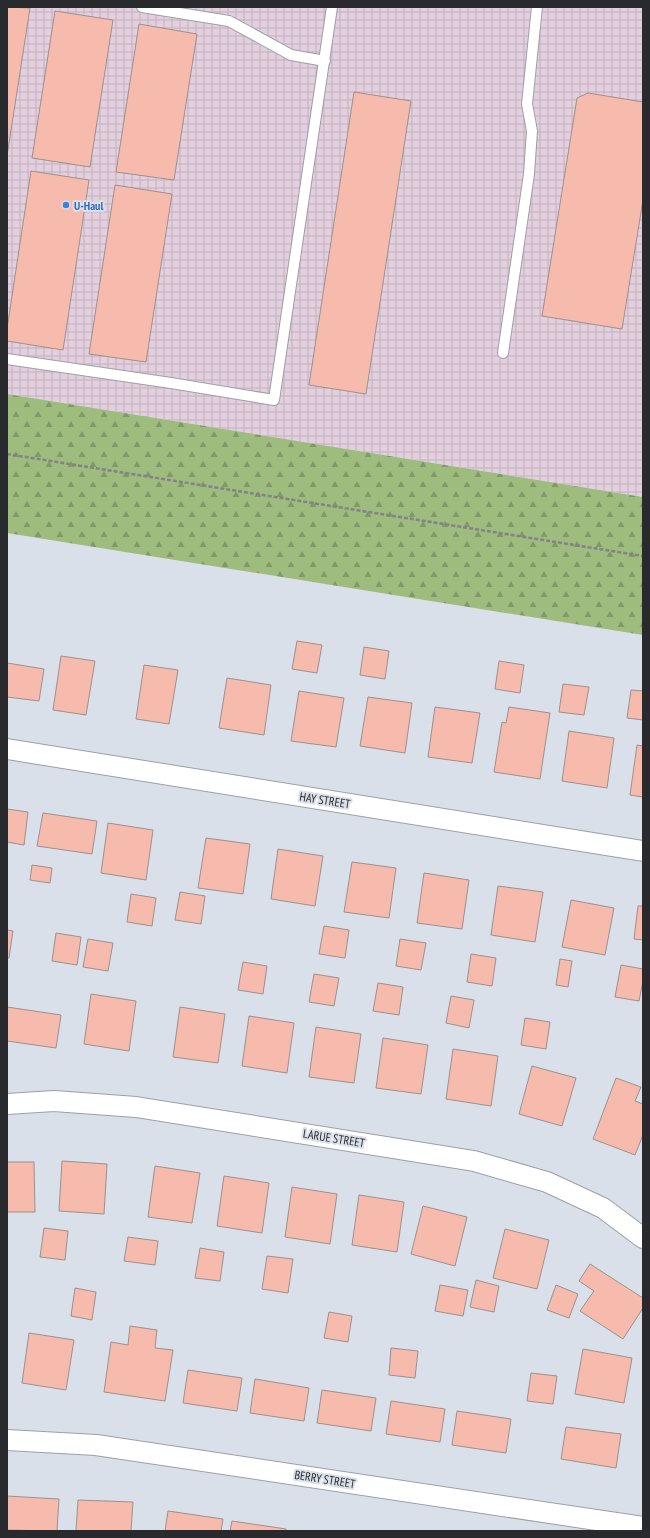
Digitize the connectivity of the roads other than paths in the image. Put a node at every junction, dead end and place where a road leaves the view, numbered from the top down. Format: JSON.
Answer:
{"nodes":[{"id":1,"x":142,"y":7,"type":"edge"},
{"id":2,"x":332,"y":7,"type":"edge"},
{"id":3,"x":537,"y":7,"type":"edge"},
{"id":4,"x":325,"y":61,"type":"junction"},
{"id":5,"x":503,"y":353,"type":"dead end"},
{"id":6,"x":7,"y":359,"type":"edge"},
{"id":7,"x":7,"y":749,"type":"edge"},
{"id":8,"x":643,"y":851,"type":"edge"},
{"id":9,"x":7,"y":1104,"type":"edge"},
{"id":10,"x":643,"y":1238,"type":"edge"},
{"id":11,"x":7,"y":1440,"type":"edge"},
{"id":12,"x":643,"y":1527,"type":"edge"}],
"edges":[{"from":1,"to":4,"type":"lane"},
{"from":2,"to":4,"type":"lane"},
{"from":3,"to":5,"type":"lane"},
{"from":4,"to":6,"type":"lane"},
{"from":7,"to":8,"type":"street","name":"HAY STREET"},
{"from":9,"to":10,"type":"street","name":"LARUE STREET"},
{"from":11,"to":12,"type":"street","name":"BERRY STREET"}]}
